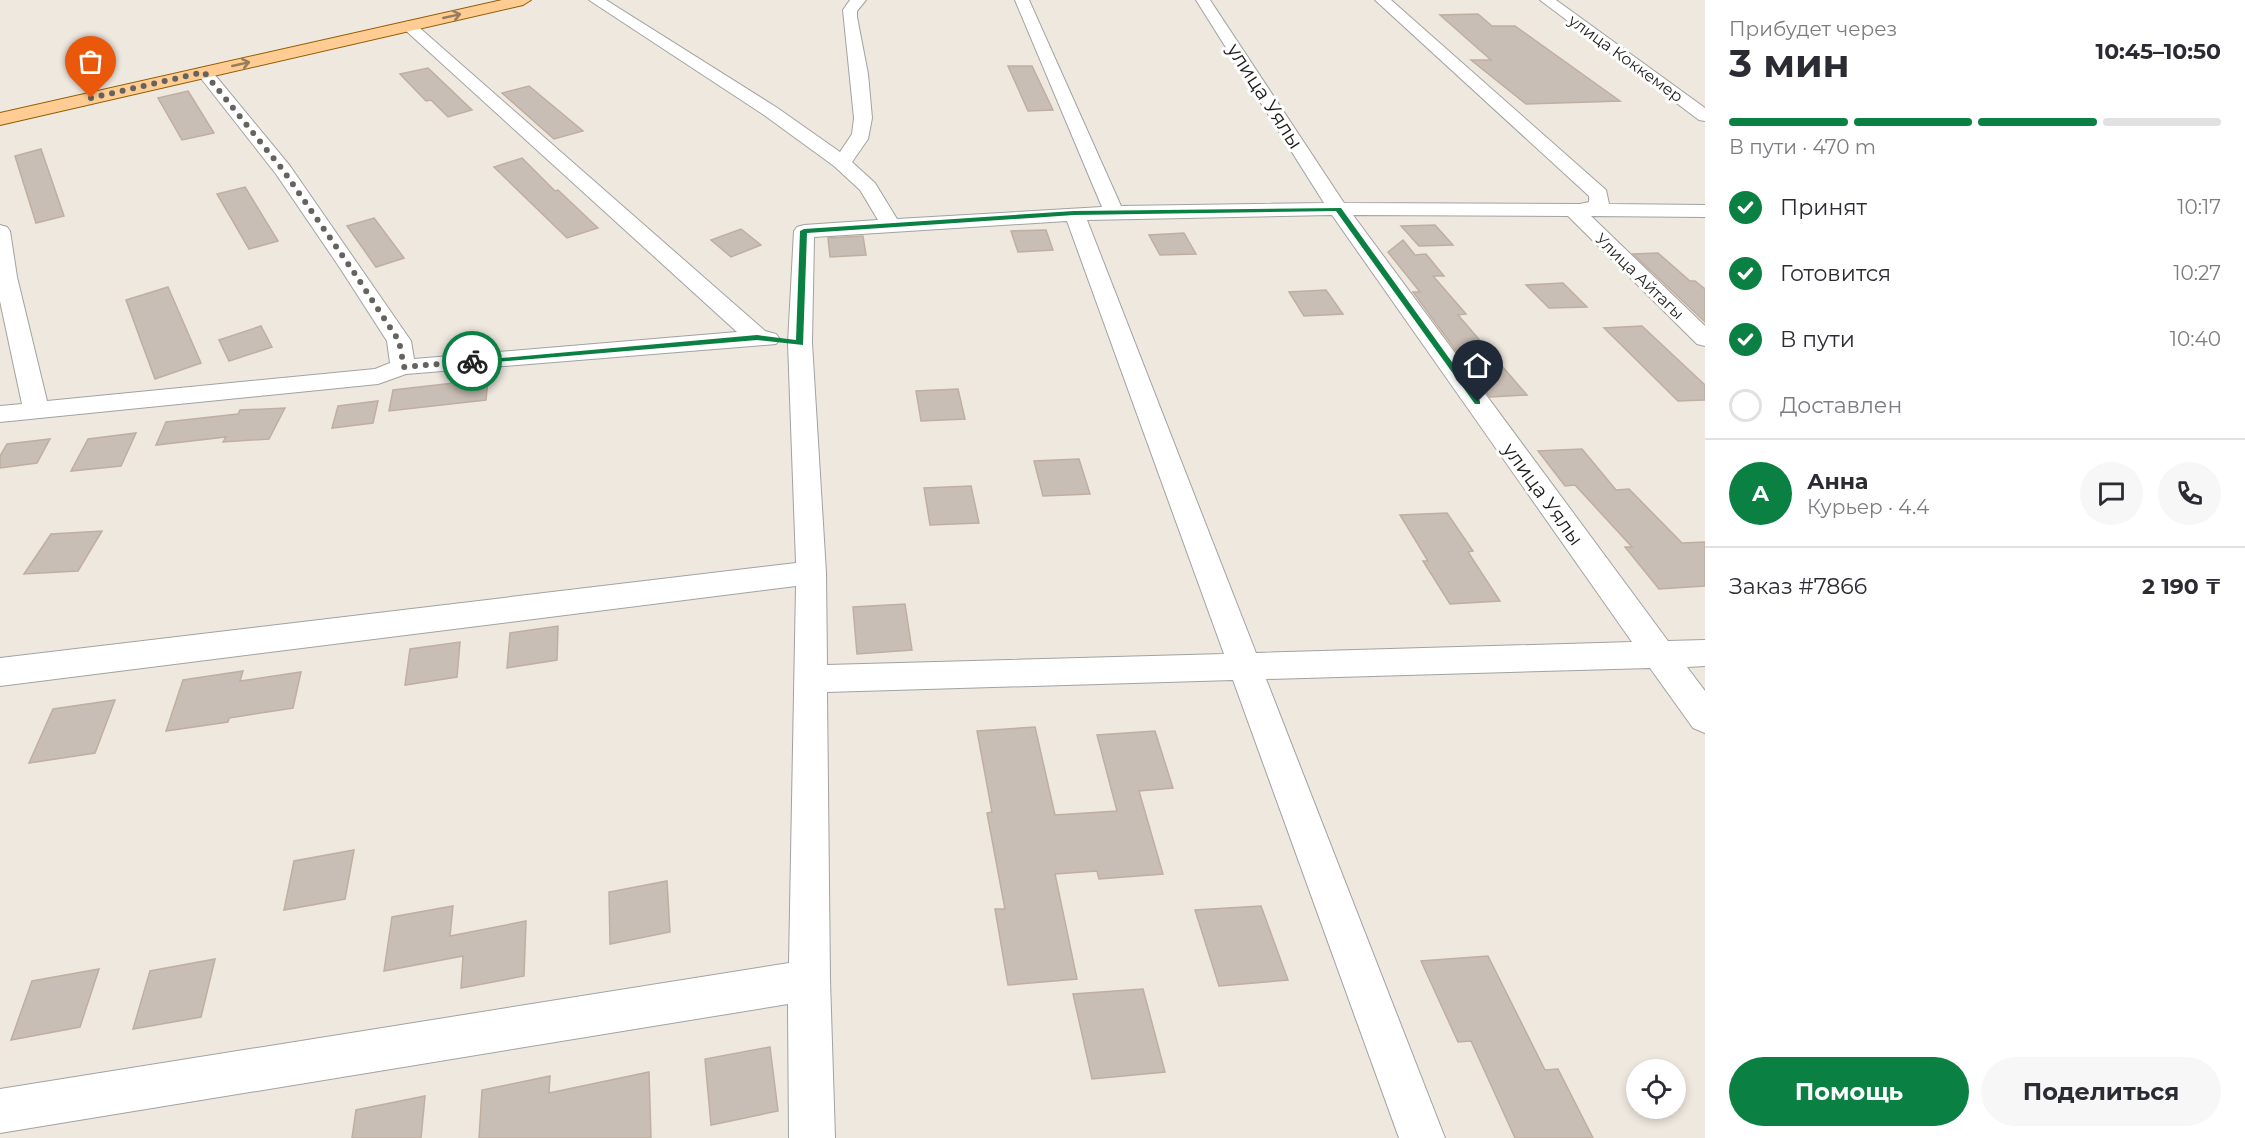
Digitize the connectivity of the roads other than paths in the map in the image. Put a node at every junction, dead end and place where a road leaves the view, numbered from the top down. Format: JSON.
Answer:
{"nodes":[{"id":1,"x":447,"y":0,"type":"edge"},
{"id":2,"x":523,"y":0,"type":"edge"},
{"id":3,"x":596,"y":0,"type":"edge"},
{"id":4,"x":857,"y":0,"type":"edge"},
{"id":5,"x":1022,"y":0,"type":"edge"},
{"id":6,"x":1203,"y":0,"type":"edge"},
{"id":7,"x":1382,"y":0,"type":"edge"},
{"id":8,"x":1547,"y":0,"type":"edge"},
{"id":9,"x":355,"y":20,"type":"dead end"},
{"id":10,"x":409,"y":26,"type":"junction"},
{"id":11,"x":204,"y":72,"type":"junction"},
{"id":12,"x":1705,"y":116,"type":"edge"},
{"id":13,"x":0,"y":119,"type":"edge"},
{"id":14,"x":841,"y":162,"type":"junction"},
{"id":15,"x":1338,"y":209,"type":"junction"},
{"id":16,"x":1705,"y":211,"type":"edge"},
{"id":17,"x":1114,"y":212,"type":"junction"},
{"id":18,"x":1074,"y":213,"type":"junction"},
{"id":19,"x":1575,"y":213,"type":"junction"},
{"id":20,"x":890,"y":224,"type":"junction"},
{"id":21,"x":0,"y":231,"type":"edge"},
{"id":22,"x":757,"y":337,"type":"junction"},
{"id":23,"x":1705,"y":339,"type":"edge"},
{"id":24,"x":800,"y":343,"type":"junction"},
{"id":25,"x":404,"y":367,"type":"junction"},
{"id":26,"x":36,"y":410,"type":"junction"},
{"id":27,"x":0,"y":414,"type":"edge"},
{"id":28,"x":811,"y":573,"type":"junction"},
{"id":29,"x":1659,"y":653,"type":"junction"},
{"id":30,"x":1705,"y":653,"type":"edge"},
{"id":31,"x":1245,"y":667,"type":"junction"},
{"id":32,"x":0,"y":672,"type":"edge"},
{"id":33,"x":812,"y":679,"type":"junction"},
{"id":34,"x":1705,"y":718,"type":"edge"},
{"id":35,"x":809,"y":980,"type":"junction"},
{"id":36,"x":0,"y":1111,"type":"edge"},
{"id":37,"x":812,"y":1138,"type":"edge"},
{"id":38,"x":1422,"y":1138,"type":"edge"}],
"edges":[{"from":1,"to":9,"type":"main road"},
{"from":10,"to":2,"type":"main road","one_way":true},
{"from":3,"to":14,"type":"street"},
{"from":4,"to":14,"type":"street"},
{"from":5,"to":17,"type":"street"},
{"from":6,"to":15,"type":"street","name":"улица Уялы"},
{"from":7,"to":19,"type":"street"},
{"from":8,"to":12,"type":"street","name":"улица Коккемер"},
{"from":11,"to":10,"type":"main road","one_way":true},
{"from":10,"to":22,"type":"street"},
{"from":11,"to":13,"type":"main road"},
{"from":11,"to":25,"type":"street"},
{"from":14,"to":20,"type":"street"},
{"from":15,"to":17,"type":"street"},
{"from":15,"to":19,"type":"street"},
{"from":15,"to":29,"type":"street","name":"улица Уялы"},
{"from":16,"to":19,"type":"street"},
{"from":17,"to":18,"type":"street"},
{"from":18,"to":20,"type":"street"},
{"from":18,"to":31,"type":"street"},
{"from":19,"to":23,"type":"street","name":"Улица Айтагы"},
{"from":20,"to":24,"type":"street"},
{"from":21,"to":26,"type":"street"},
{"from":22,"to":24,"type":"street"},
{"from":22,"to":25,"type":"street"},
{"from":24,"to":28,"type":"street"},
{"from":25,"to":26,"type":"street"},
{"from":26,"to":27,"type":"street"},
{"from":28,"to":32,"type":"street"},
{"from":28,"to":33,"type":"street"},
{"from":29,"to":30,"type":"street"},
{"from":29,"to":31,"type":"street"},
{"from":29,"to":34,"type":"street","name":"улица Уялы"},
{"from":31,"to":33,"type":"street"},
{"from":31,"to":38,"type":"street"},
{"from":33,"to":35,"type":"street"},
{"from":35,"to":36,"type":"street"},
{"from":35,"to":37,"type":"street"}]}
